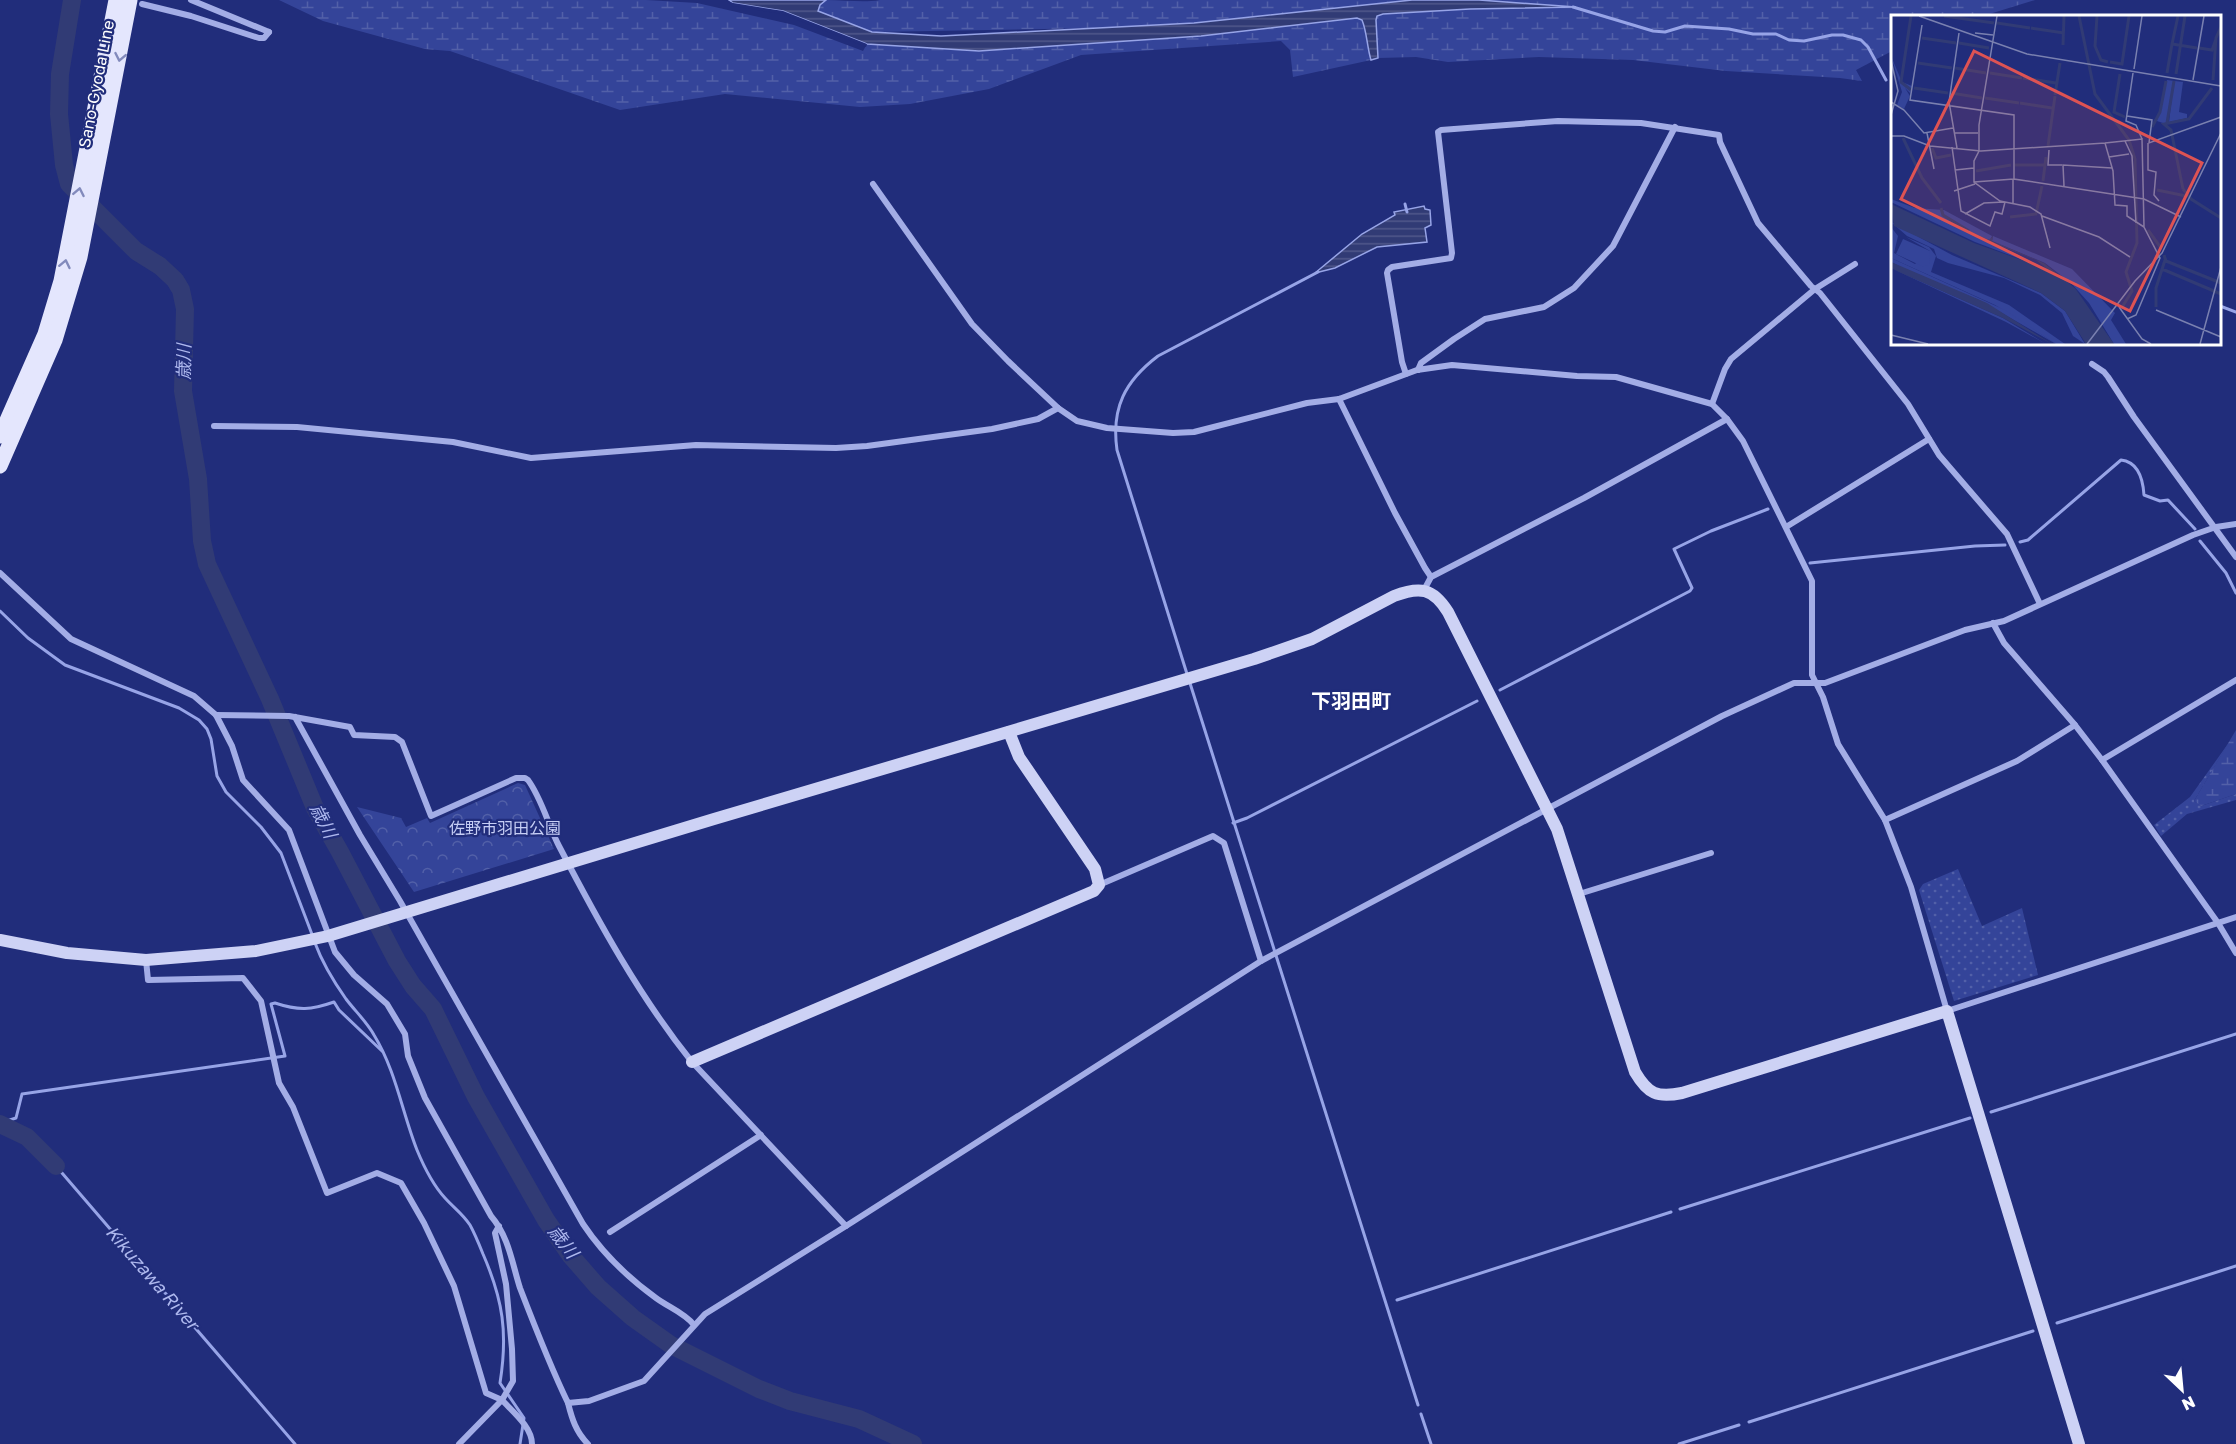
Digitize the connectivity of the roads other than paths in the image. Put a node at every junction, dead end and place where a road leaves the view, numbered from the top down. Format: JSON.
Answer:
{"nodes":[{"id":1,"x":117,"y":0,"type":"edge"},
{"id":2,"x":191,"y":0,"type":"edge"},
{"id":3,"x":136,"y":2,"type":"edge"},
{"id":4,"x":1675,"y":127,"type":"junction"},
{"id":5,"x":873,"y":184,"type":"dead end"},
{"id":6,"x":1855,"y":264,"type":"dead end"},
{"id":7,"x":1815,"y":289,"type":"junction"},
{"id":8,"x":2092,"y":364,"type":"dead end"},
{"id":9,"x":1418,"y":370,"type":"junction"},
{"id":10,"x":1406,"y":374,"type":"junction"},
{"id":11,"x":1339,"y":399,"type":"junction"},
{"id":12,"x":1712,"y":404,"type":"junction"},
{"id":13,"x":1058,"y":408,"type":"junction"},
{"id":14,"x":1727,"y":419,"type":"junction"},
{"id":15,"x":214,"y":426,"type":"dead end"},
{"id":16,"x":0,"y":436,"type":"edge"},
{"id":17,"x":1929,"y":439,"type":"junction"},
{"id":18,"x":0,"y":466,"type":"edge"},
{"id":19,"x":2236,"y":524,"type":"edge"},
{"id":20,"x":2216,"y":527,"type":"junction"},
{"id":21,"x":1786,"y":528,"type":"junction"},
{"id":22,"x":2236,"y":557,"type":"edge"},
{"id":23,"x":0,"y":573,"type":"edge"},
{"id":24,"x":1431,"y":577,"type":"junction"},
{"id":25,"x":1424,"y":590,"type":"junction"},
{"id":26,"x":2040,"y":604,"type":"junction"},
{"id":27,"x":1993,"y":623,"type":"junction"},
{"id":28,"x":2236,"y":680,"type":"edge"},
{"id":29,"x":1815,"y":684,"type":"junction"},
{"id":30,"x":216,"y":716,"type":"junction"},
{"id":31,"x":292,"y":716,"type":"junction"},
{"id":32,"x":2075,"y":725,"type":"junction"},
{"id":33,"x":1010,"y":732,"type":"junction"},
{"id":34,"x":2102,"y":760,"type":"junction"},
{"id":35,"x":1547,"y":808,"type":"junction"},
{"id":36,"x":1885,"y":820,"type":"junction"},
{"id":37,"x":1711,"y":853,"type":"dead end"},
{"id":38,"x":569,"y":863,"type":"junction"},
{"id":39,"x":1099,"y":885,"type":"junction"},
{"id":40,"x":1579,"y":894,"type":"junction"},
{"id":41,"x":403,"y":912,"type":"junction"},
{"id":42,"x":2236,"y":917,"type":"edge"},
{"id":43,"x":2218,"y":923,"type":"junction"},
{"id":44,"x":330,"y":936,"type":"junction"},
{"id":45,"x":0,"y":940,"type":"edge"},
{"id":46,"x":2236,"y":953,"type":"edge"},
{"id":47,"x":146,"y":960,"type":"junction"},
{"id":48,"x":1261,"y":961,"type":"junction"},
{"id":49,"x":1947,"y":1011,"type":"junction"},
{"id":50,"x":692,"y":1062,"type":"junction"},
{"id":51,"x":761,"y":1135,"type":"junction"},
{"id":52,"x":499,"y":1226,"type":"junction"},
{"id":53,"x":846,"y":1226,"type":"junction"},
{"id":54,"x":610,"y":1232,"type":"dead end"},
{"id":55,"x":694,"y":1325,"type":"junction"},
{"id":56,"x":503,"y":1398,"type":"junction"},
{"id":57,"x":568,"y":1403,"type":"junction"},
{"id":58,"x":459,"y":1444,"type":"edge"},
{"id":59,"x":532,"y":1444,"type":"edge"},
{"id":60,"x":588,"y":1444,"type":"edge"},
{"id":61,"x":2079,"y":1444,"type":"edge"}],
"edges":[{"from":16,"to":1,"type":"main road","name":"Sano-Gyoda Line","one_way":true},
{"from":2,"to":3,"type":"street"},
{"from":3,"to":18,"type":"main road","name":"Sano-Gyoda Line","one_way":true},
{"from":4,"to":7,"type":"street"},
{"from":4,"to":9,"type":"street"},
{"from":4,"to":10,"type":"street"},
{"from":5,"to":13,"type":"street"},
{"from":6,"to":7,"type":"street"},
{"from":7,"to":12,"type":"street"},
{"from":7,"to":17,"type":"street"},
{"from":8,"to":20,"type":"street"},
{"from":9,"to":10,"type":"street"},
{"from":9,"to":12,"type":"street"},
{"from":10,"to":11,"type":"street"},
{"from":11,"to":13,"type":"street"},
{"from":11,"to":24,"type":"street"},
{"from":12,"to":14,"type":"street"},
{"from":13,"to":15,"type":"street"},
{"from":14,"to":21,"type":"street"},
{"from":14,"to":24,"type":"street"},
{"from":17,"to":21,"type":"street"},
{"from":17,"to":26,"type":"street"},
{"from":19,"to":20,"type":"street"},
{"from":20,"to":22,"type":"street"},
{"from":20,"to":26,"type":"street"},
{"from":21,"to":29,"type":"street"},
{"from":23,"to":30,"type":"street"},
{"from":24,"to":25,"type":"street"},
{"from":25,"to":33,"type":"street"},
{"from":25,"to":35,"type":"street"},
{"from":26,"to":27,"type":"street"},
{"from":27,"to":29,"type":"street"},
{"from":27,"to":32,"type":"street"},
{"from":28,"to":34,"type":"street"},
{"from":29,"to":35,"type":"street"},
{"from":29,"to":36,"type":"street"},
{"from":30,"to":31,"type":"street"},
{"from":30,"to":44,"type":"street"},
{"from":31,"to":38,"type":"street"},
{"from":31,"to":41,"type":"street"},
{"from":32,"to":34,"type":"street"},
{"from":32,"to":36,"type":"street"},
{"from":33,"to":38,"type":"street"},
{"from":33,"to":39,"type":"street"},
{"from":34,"to":43,"type":"street"},
{"from":35,"to":40,"type":"street"},
{"from":35,"to":48,"type":"street"},
{"from":36,"to":49,"type":"street"},
{"from":37,"to":40,"type":"street"},
{"from":38,"to":41,"type":"street"},
{"from":38,"to":50,"type":"street"},
{"from":39,"to":48,"type":"street"},
{"from":39,"to":50,"type":"street"},
{"from":40,"to":49,"type":"street"},
{"from":41,"to":44,"type":"street"},
{"from":41,"to":55,"type":"street"},
{"from":42,"to":43,"type":"street"},
{"from":43,"to":46,"type":"street"},
{"from":43,"to":49,"type":"street"},
{"from":44,"to":47,"type":"street"},
{"from":44,"to":52,"type":"street"},
{"from":45,"to":47,"type":"street"},
{"from":47,"to":56,"type":"street"},
{"from":48,"to":53,"type":"street"},
{"from":49,"to":61,"type":"street"},
{"from":50,"to":51,"type":"street"},
{"from":51,"to":53,"type":"street"},
{"from":51,"to":54,"type":"street"},
{"from":52,"to":56,"type":"street"},
{"from":52,"to":57,"type":"street"},
{"from":53,"to":55,"type":"street"},
{"from":55,"to":57,"type":"street"},
{"from":56,"to":58,"type":"street"},
{"from":56,"to":59,"type":"street"},
{"from":57,"to":60,"type":"street"}]}
